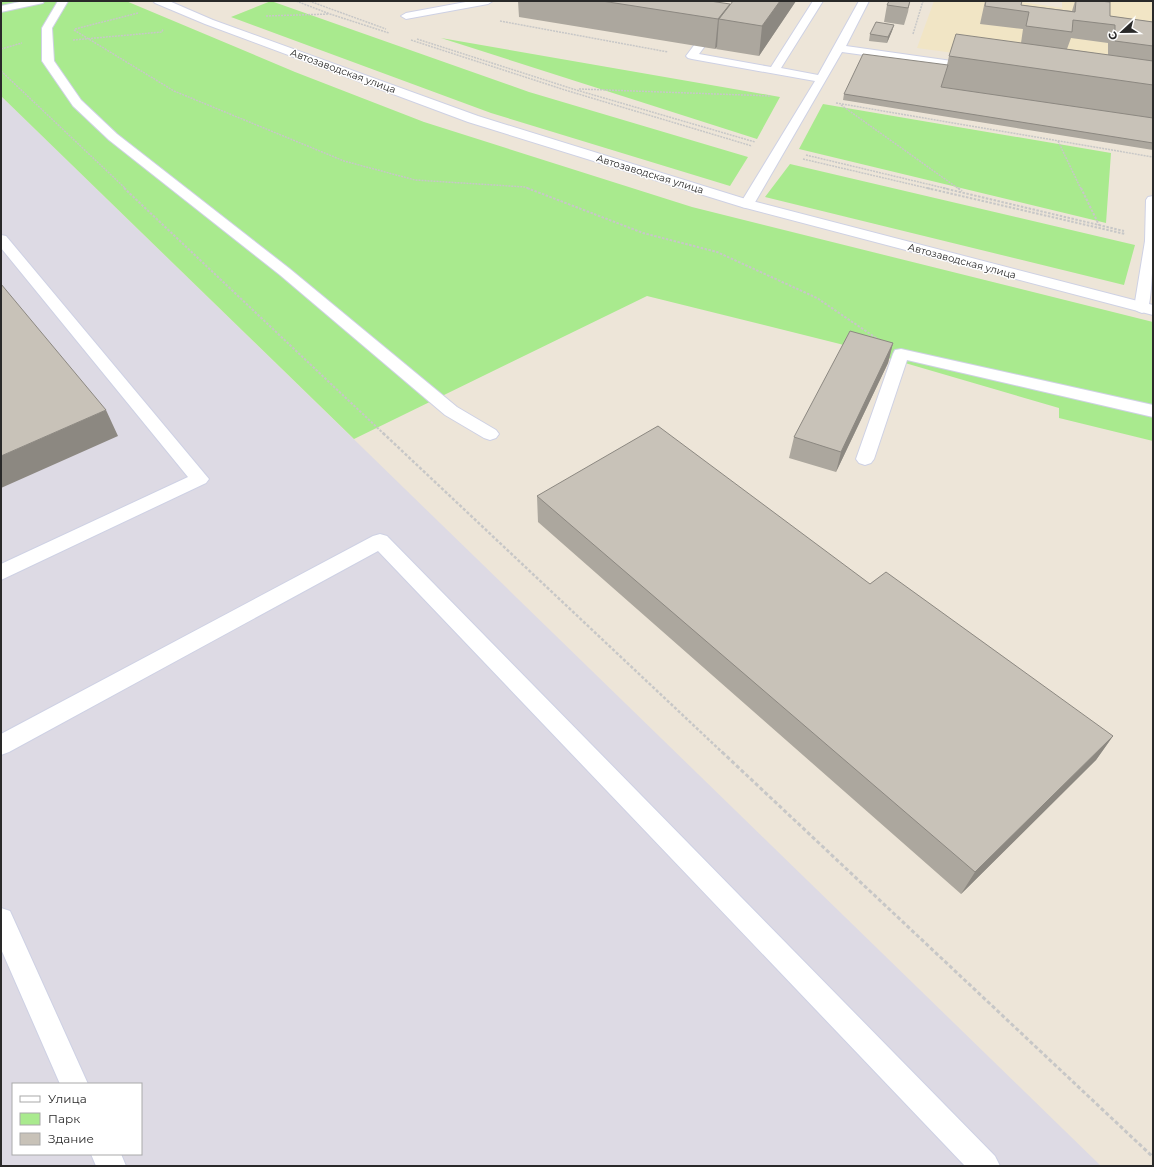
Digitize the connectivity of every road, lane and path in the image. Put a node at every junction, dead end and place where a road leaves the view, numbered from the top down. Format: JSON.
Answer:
{"nodes":[{"id":1,"x":39,"y":1,"type":"edge"},
{"id":2,"x":63,"y":1,"type":"edge"},
{"id":3,"x":159,"y":1,"type":"edge"},
{"id":4,"x":296,"y":1,"type":"edge"},
{"id":5,"x":309,"y":1,"type":"edge"},
{"id":6,"x":488,"y":1,"type":"edge"},
{"id":7,"x":818,"y":1,"type":"edge"},
{"id":8,"x":864,"y":1,"type":"edge"},
{"id":9,"x":923,"y":1,"type":"edge"},
{"id":10,"x":1,"y":9,"type":"edge"},
{"id":11,"x":330,"y":14,"type":"junction"},
{"id":12,"x":342,"y":14,"type":"junction"},
{"id":13,"x":263,"y":16,"type":"dead end"},
{"id":14,"x":406,"y":16,"type":"dead end"},
{"id":15,"x":53,"y":18,"type":"junction"},
{"id":16,"x":497,"y":21,"type":"dead end"},
{"id":17,"x":391,"y":30,"type":"dead end"},
{"id":18,"x":162,"y":32,"type":"dead end"},
{"id":19,"x":392,"y":34,"type":"dead end"},
{"id":20,"x":412,"y":37,"type":"dead end"},
{"id":21,"x":406,"y":38,"type":"dead end"},
{"id":22,"x":87,"y":39,"type":"junction"},
{"id":23,"x":47,"y":42,"type":"junction"},
{"id":24,"x":699,"y":46,"type":"edge"},
{"id":25,"x":839,"y":48,"type":"junction"},
{"id":26,"x":692,"y":56,"type":"junction"},
{"id":27,"x":906,"y":58,"type":"junction"},
{"id":28,"x":983,"y":69,"type":"edge"},
{"id":29,"x":1,"y":71,"type":"edge"},
{"id":30,"x":774,"y":71,"type":"junction"},
{"id":31,"x":822,"y":79,"type":"junction"},
{"id":32,"x":573,"y":89,"type":"junction"},
{"id":33,"x":565,"y":90,"type":"junction"},
{"id":34,"x":809,"y":100,"type":"junction"},
{"id":35,"x":839,"y":104,"type":"junction"},
{"id":36,"x":1058,"y":141,"type":"junction"},
{"id":37,"x":778,"y":151,"type":"junction"},
{"id":38,"x":1153,"y":157,"type":"edge"},
{"id":39,"x":964,"y":193,"type":"junction"},
{"id":40,"x":1153,"y":200,"type":"edge"},
{"id":41,"x":748,"y":204,"type":"junction"},
{"id":42,"x":1100,"y":225,"type":"junction"},
{"id":43,"x":1,"y":239,"type":"edge"},
{"id":44,"x":1152,"y":239,"type":"edge"},
{"id":45,"x":1147,"y":309,"type":"edge"},
{"id":46,"x":901,"y":354,"type":"junction"},
{"id":47,"x":1153,"y":411,"type":"edge"},
{"id":48,"x":490,"y":434,"type":"dead end"},
{"id":49,"x":865,"y":459,"type":"dead end"},
{"id":50,"x":1,"y":573,"type":"edge"},
{"id":51,"x":1,"y":745,"type":"edge"},
{"id":52,"x":1,"y":920,"type":"edge"},
{"id":53,"x":74,"y":1083,"type":"edge"},
{"id":54,"x":106,"y":1155,"type":"edge"},
{"id":55,"x":1153,"y":1157,"type":"edge"},
{"id":56,"x":111,"y":1166,"type":"edge"},
{"id":57,"x":985,"y":1166,"type":"edge"}],
"edges":[{"from":1,"to":10,"type":"lane"},
{"from":2,"to":15,"type":"lane"},
{"from":3,"to":41,"type":"main road","name":"Автозаводская улица"},
{"from":4,"to":11,"type":"path"},
{"from":5,"to":12,"type":"path"},
{"from":6,"to":14,"type":"lane"},
{"from":7,"to":30,"type":"lane"},
{"from":8,"to":25,"type":"lane"},
{"from":9,"to":27,"type":"path"},
{"from":11,"to":12,"type":"path"},
{"from":11,"to":13,"type":"path"},
{"from":11,"to":19,"type":"path"},
{"from":12,"to":17,"type":"path"},
{"from":15,"to":22,"type":"path"},
{"from":15,"to":23,"type":"lane"},
{"from":16,"to":26,"type":"path"},
{"from":18,"to":22,"type":"path"},
{"from":20,"to":32,"type":"path"},
{"from":21,"to":33,"type":"path"},
{"from":22,"to":23,"type":"path"},
{"from":22,"to":46,"type":"path"},
{"from":23,"to":48,"type":"lane"},
{"from":24,"to":26,"type":"lane"},
{"from":25,"to":27,"type":"lane"},
{"from":25,"to":31,"type":"lane"},
{"from":26,"to":30,"type":"lane"},
{"from":27,"to":28,"type":"lane"},
{"from":29,"to":55,"type":"path"},
{"from":30,"to":31,"type":"lane"},
{"from":31,"to":34,"type":"lane"},
{"from":32,"to":33,"type":"path"},
{"from":32,"to":34,"type":"path"},
{"from":32,"to":37,"type":"path"},
{"from":33,"to":37,"type":"path"},
{"from":34,"to":35,"type":"path"},
{"from":34,"to":37,"type":"lane"},
{"from":35,"to":36,"type":"path"},
{"from":35,"to":39,"type":"path"},
{"from":36,"to":38,"type":"path"},
{"from":36,"to":42,"type":"path"},
{"from":37,"to":39,"type":"path"},
{"from":37,"to":41,"type":"lane"},
{"from":37,"to":44,"type":"path"},
{"from":39,"to":42,"type":"path"},
{"from":40,"to":44,"type":"lane"},
{"from":41,"to":45,"type":"main road","name":"Автозаводская улица"},
{"from":42,"to":44,"type":"path"},
{"from":43,"to":50,"type":"lane"},
{"from":44,"to":45,"type":"lane"},
{"from":46,"to":47,"type":"lane"},
{"from":46,"to":49,"type":"lane"},
{"from":51,"to":57,"type":"lane"},
{"from":52,"to":53,"type":"lane"},
{"from":54,"to":56,"type":"lane"}]}
